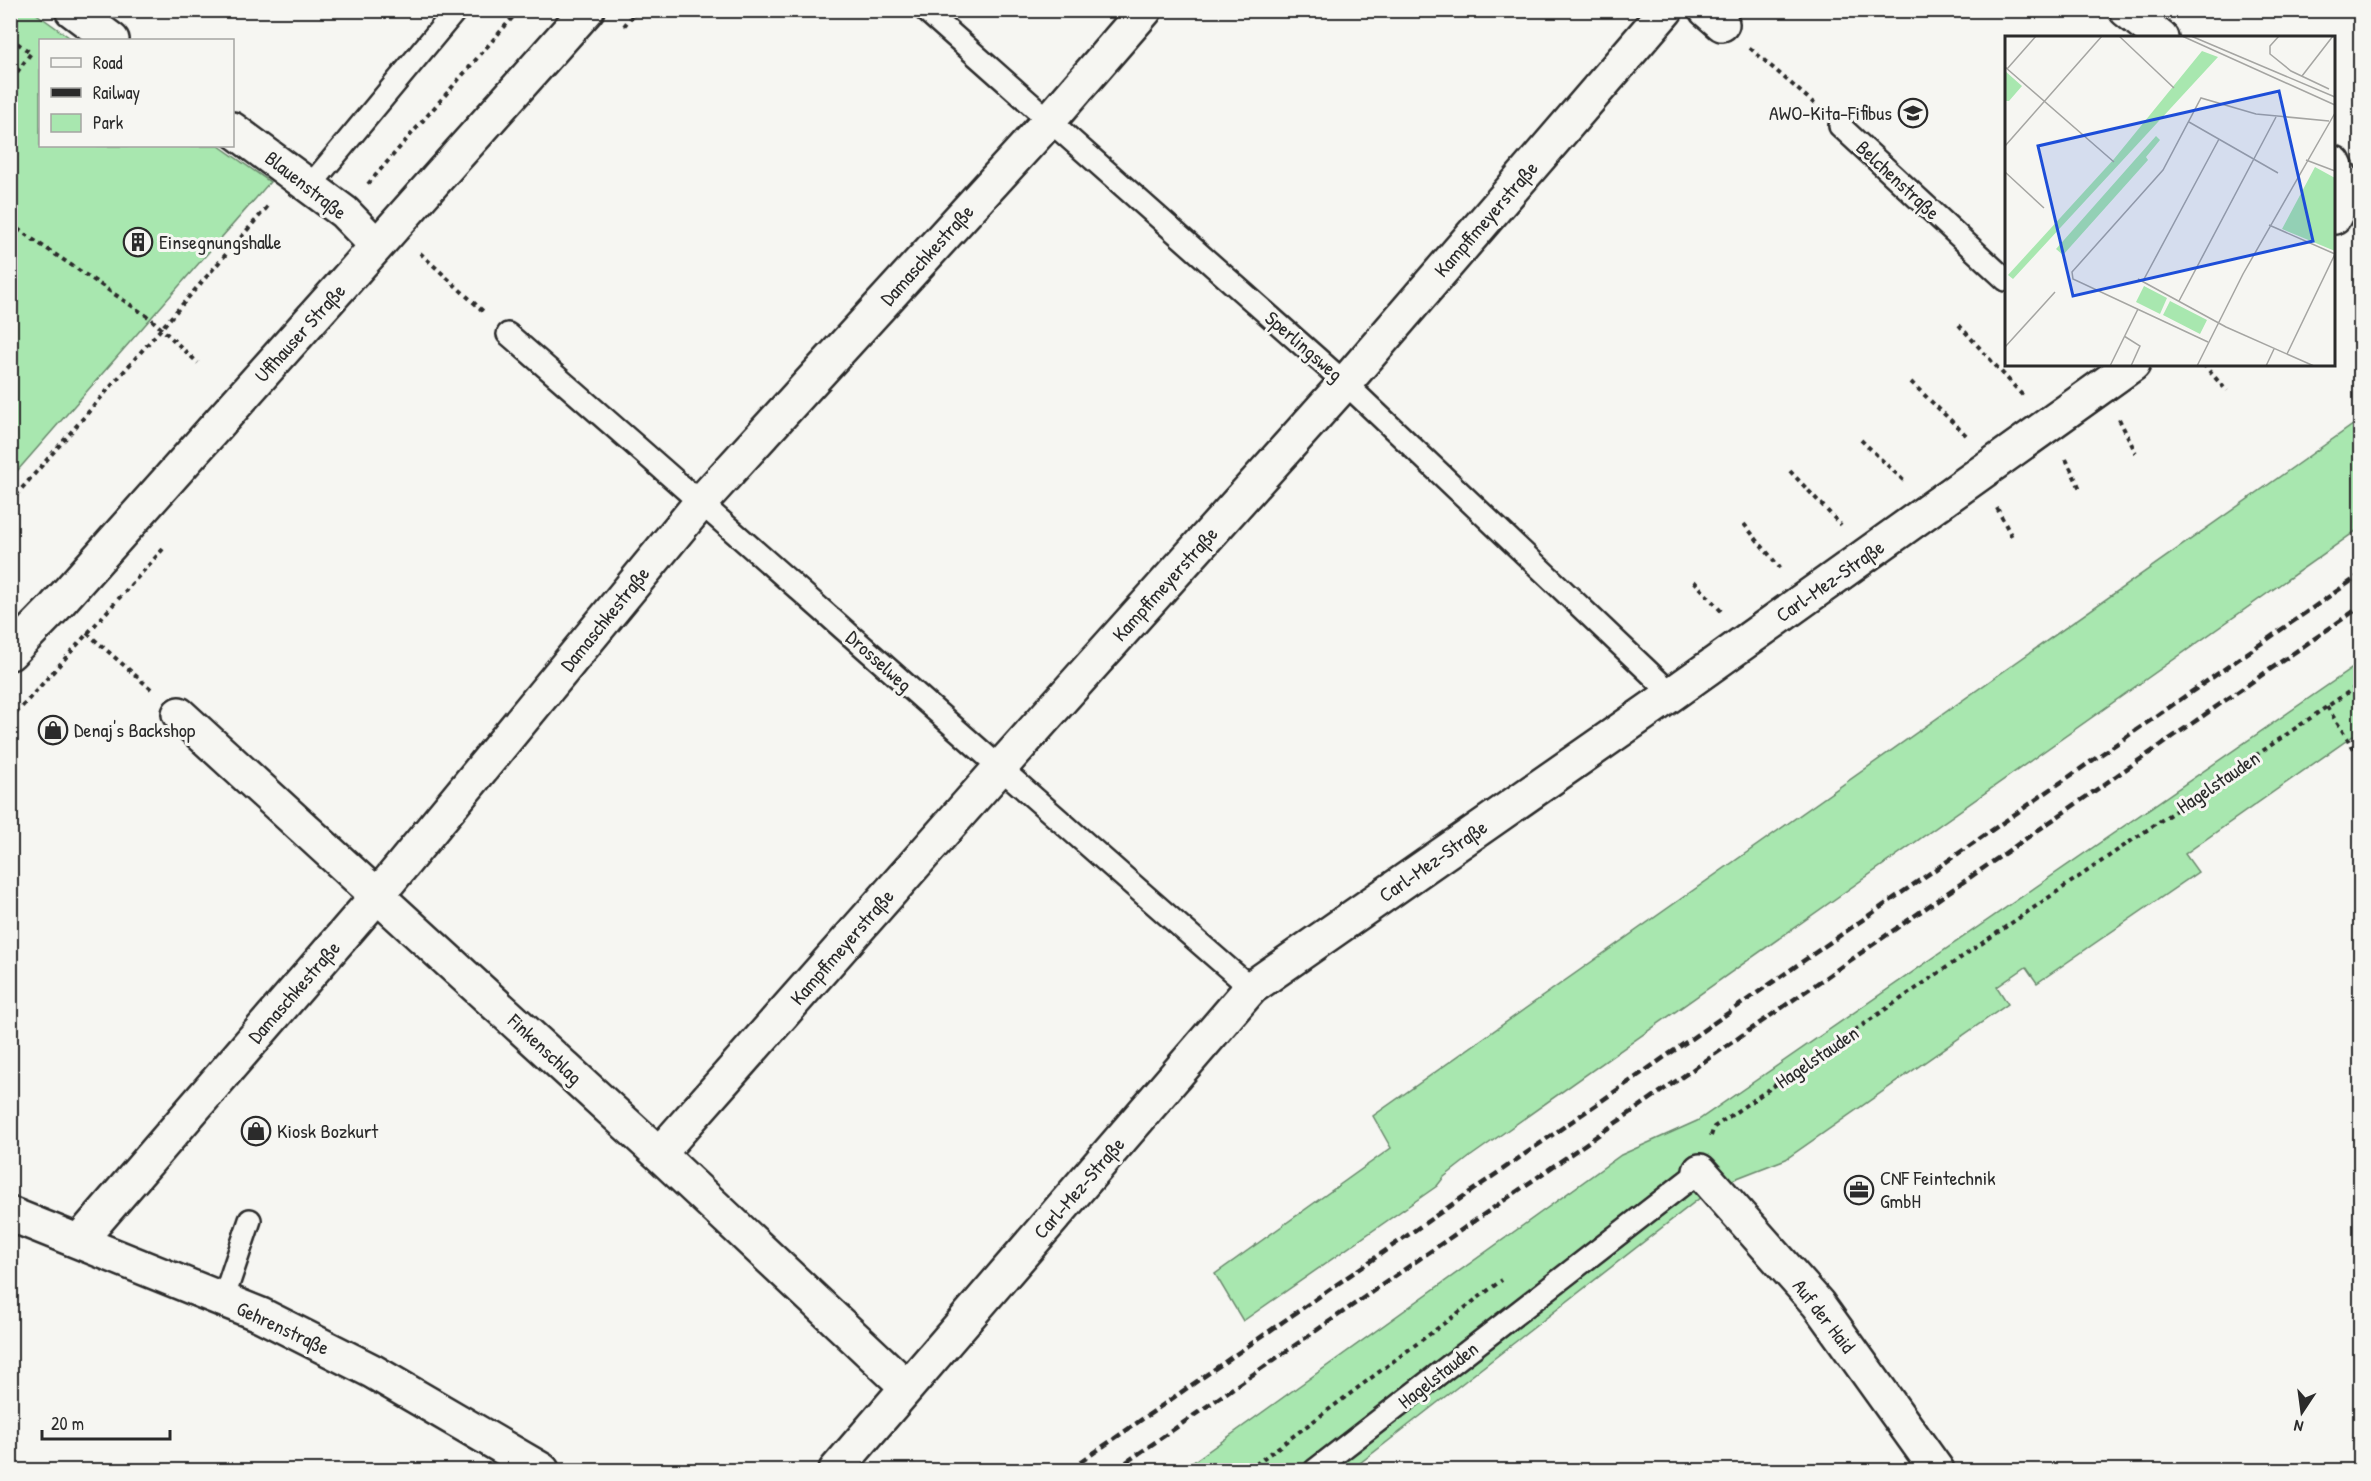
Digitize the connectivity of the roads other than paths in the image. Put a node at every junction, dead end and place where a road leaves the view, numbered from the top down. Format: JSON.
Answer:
{"nodes":[{"id":1,"x":72,"y":10,"type":"edge"},
{"id":2,"x":456,"y":10,"type":"edge"},
{"id":3,"x":587,"y":10,"type":"edge"},
{"id":4,"x":925,"y":10,"type":"edge"},
{"id":5,"x":1146,"y":10,"type":"edge"},
{"id":6,"x":1666,"y":10,"type":"edge"},
{"id":7,"x":2126,"y":10,"type":"edge"},
{"id":8,"x":2158,"y":36,"type":"edge"},
{"id":9,"x":111,"y":39,"type":"edge"},
{"id":10,"x":1049,"y":121,"type":"junction"},
{"id":11,"x":1840,"y":126,"type":"road end"},
{"id":12,"x":234,"y":130,"type":"edge"},
{"id":13,"x":303,"y":180,"type":"junction"},
{"id":14,"x":376,"y":245,"type":"junction"},
{"id":15,"x":2005,"y":278,"type":"edge"},
{"id":16,"x":508,"y":333,"type":"road end"},
{"id":17,"x":2115,"y":369,"type":"edge"},
{"id":18,"x":1345,"y":383,"type":"junction"},
{"id":19,"x":702,"y":501,"type":"junction"},
{"id":20,"x":10,"y":653,"type":"edge"},
{"id":21,"x":1672,"y":694,"type":"junction"},
{"id":22,"x":179,"y":714,"type":"road end"},
{"id":23,"x":999,"y":769,"type":"junction"},
{"id":24,"x":377,"y":896,"type":"junction"},
{"id":25,"x":1251,"y":988,"type":"junction"},
{"id":26,"x":659,"y":1154,"type":"junction"},
{"id":27,"x":1700,"y":1171,"type":"joint"},
{"id":28,"x":10,"y":1214,"type":"edge"},
{"id":29,"x":250,"y":1220,"type":"dead end"},
{"id":30,"x":80,"y":1240,"type":"junction"},
{"id":31,"x":223,"y":1300,"type":"junction"},
{"id":32,"x":907,"y":1387,"type":"junction"},
{"id":33,"x":542,"y":1470,"type":"edge"},
{"id":34,"x":836,"y":1470,"type":"edge"},
{"id":35,"x":1315,"y":1470,"type":"edge"},
{"id":36,"x":1937,"y":1470,"type":"edge"}],
"edges":[{"from":1,"to":9,"type":"street"},
{"from":2,"to":13,"type":"lane"},
{"from":3,"to":14,"type":"street","name":"Uffhauser Straße"},
{"from":4,"to":10,"type":"lane","name":"Sperlingsweg"},
{"from":5,"to":10,"type":"street","name":"Damaschkestraße"},
{"from":6,"to":18,"type":"street","name":"Kampffmeyerstraße"},
{"from":7,"to":8,"type":"street"},
{"from":10,"to":18,"type":"lane","name":"Sperlingsweg"},
{"from":10,"to":19,"type":"street","name":"Damaschkestraße"},
{"from":11,"to":15,"type":"lane","name":"Belchenstraße"},
{"from":12,"to":13,"type":"street","name":"Blauenstraße"},
{"from":13,"to":14,"type":"street","name":"Blauenstraße"},
{"from":14,"to":20,"type":"street","name":"Uffhauser Straße"},
{"from":16,"to":19,"type":"lane","name":"Drosselweg"},
{"from":17,"to":21,"type":"street","name":"Carl-Mez-Straße"},
{"from":18,"to":21,"type":"lane","name":"Sperlingsweg"},
{"from":18,"to":23,"type":"street","name":"Kampffmeyerstraße"},
{"from":19,"to":23,"type":"lane","name":"Drosselweg"},
{"from":19,"to":24,"type":"street","name":"Damaschkestraße"},
{"from":21,"to":25,"type":"street","name":"Carl-Mez-Straße"},
{"from":22,"to":24,"type":"street","name":"Finkenschlag"},
{"from":23,"to":25,"type":"lane","name":"Drosselweg"},
{"from":23,"to":26,"type":"street","name":"Kampffmeyerstraße"},
{"from":24,"to":26,"type":"street","name":"Finkenschlag"},
{"from":24,"to":30,"type":"street","name":"Damaschkestraße"},
{"from":25,"to":32,"type":"street","name":"Carl-Mez-Straße"},
{"from":26,"to":32,"type":"street","name":"Finkenschlag"},
{"from":27,"to":35,"type":"lane","name":"Hagelstauden"},
{"from":27,"to":36,"type":"street","name":"Auf der Haid"},
{"from":28,"to":30,"type":"street","name":"Gehrenstraße"},
{"from":29,"to":31,"type":"lane"},
{"from":30,"to":31,"type":"street","name":"Gehrenstraße"},
{"from":31,"to":33,"type":"street","name":"Gehrenstraße"},
{"from":32,"to":34,"type":"street","name":"Carl-Mez-Straße"}]}
